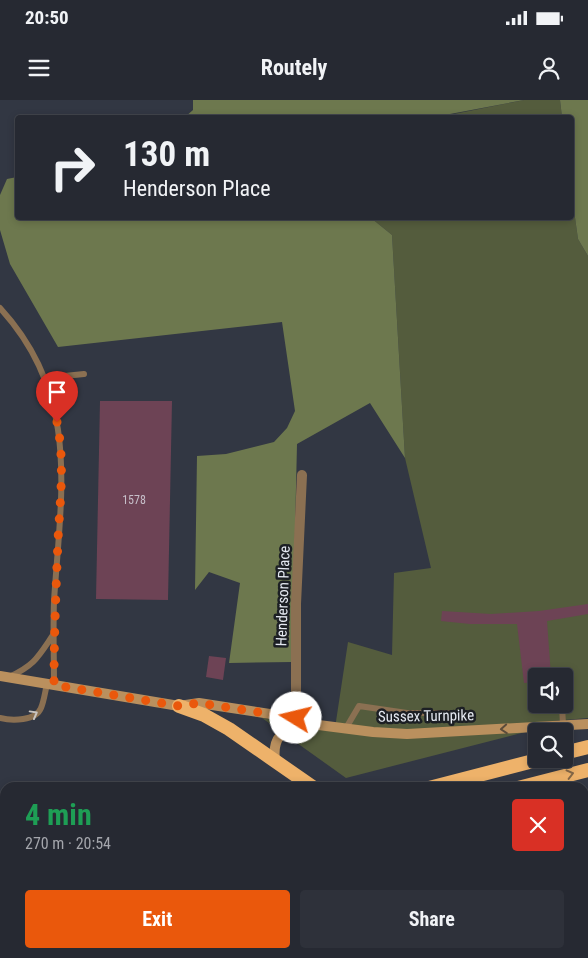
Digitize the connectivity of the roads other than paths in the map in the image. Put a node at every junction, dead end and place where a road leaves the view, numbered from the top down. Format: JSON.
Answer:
{"nodes":[{"id":1,"x":0,"y":308,"type":"edge"},
{"id":2,"x":84,"y":374,"type":"dead end"},
{"id":3,"x":46,"y":378,"type":"junction"},
{"id":4,"x":302,"y":475,"type":"dead end"},
{"id":5,"x":54,"y":634,"type":"junction"},
{"id":6,"x":4,"y":677,"type":"edge"},
{"id":7,"x":51,"y":685,"type":"junction"},
{"id":8,"x":179,"y":706,"type":"junction"},
{"id":9,"x":462,"y":713,"type":"dead end"},
{"id":10,"x":0,"y":718,"type":"edge"},
{"id":11,"x":300,"y":720,"type":"junction"},
{"id":12,"x":588,"y":724,"type":"edge"},
{"id":13,"x":573,"y":725,"type":"edge"},
{"id":14,"x":346,"y":728,"type":"junction"},
{"id":15,"x":528,"y":728,"type":"edge"},
{"id":16,"x":588,"y":747,"type":"edge"},
{"id":17,"x":573,"y":751,"type":"edge"},
{"id":18,"x":275,"y":760,"type":"junction"},
{"id":19,"x":528,"y":763,"type":"edge"},
{"id":20,"x":588,"y":770,"type":"edge"},
{"id":21,"x":306,"y":782,"type":"edge"},
{"id":22,"x":452,"y":782,"type":"edge"},
{"id":23,"x":541,"y":782,"type":"edge"}],
"edges":[{"from":1,"to":3,"type":"lane"},
{"from":2,"to":3,"type":"lane"},
{"from":3,"to":5,"type":"lane"},
{"from":4,"to":11,"type":"street","name":"Henderson Place"},
{"from":5,"to":6,"type":"lane"},
{"from":5,"to":7,"type":"lane"},
{"from":6,"to":7,"type":"main road","name":"Sussex Turnpike"},
{"from":7,"to":8,"type":"main road","name":"Sussex Turnpike"},
{"from":10,"to":7,"type":"lane","one_way":true},
{"from":8,"to":11,"type":"main road","name":"Sussex Turnpike"},
{"from":8,"to":18,"type":"highway"},
{"from":9,"to":14,"type":"lane"},
{"from":11,"to":14,"type":"main road","name":"Sussex Turnpike"},
{"from":11,"to":18,"type":"main road"},
{"from":12,"to":13,"type":"main road","name":"Sussex Turnpike"},
{"from":15,"to":14,"type":"main road","name":"Sussex Turnpike","one_way":true},
{"from":16,"to":17,"type":"highway"},
{"from":18,"to":21,"type":"highway"},
{"from":19,"to":22,"type":"highway"},
{"from":23,"to":20,"type":"highway","one_way":true}]}
